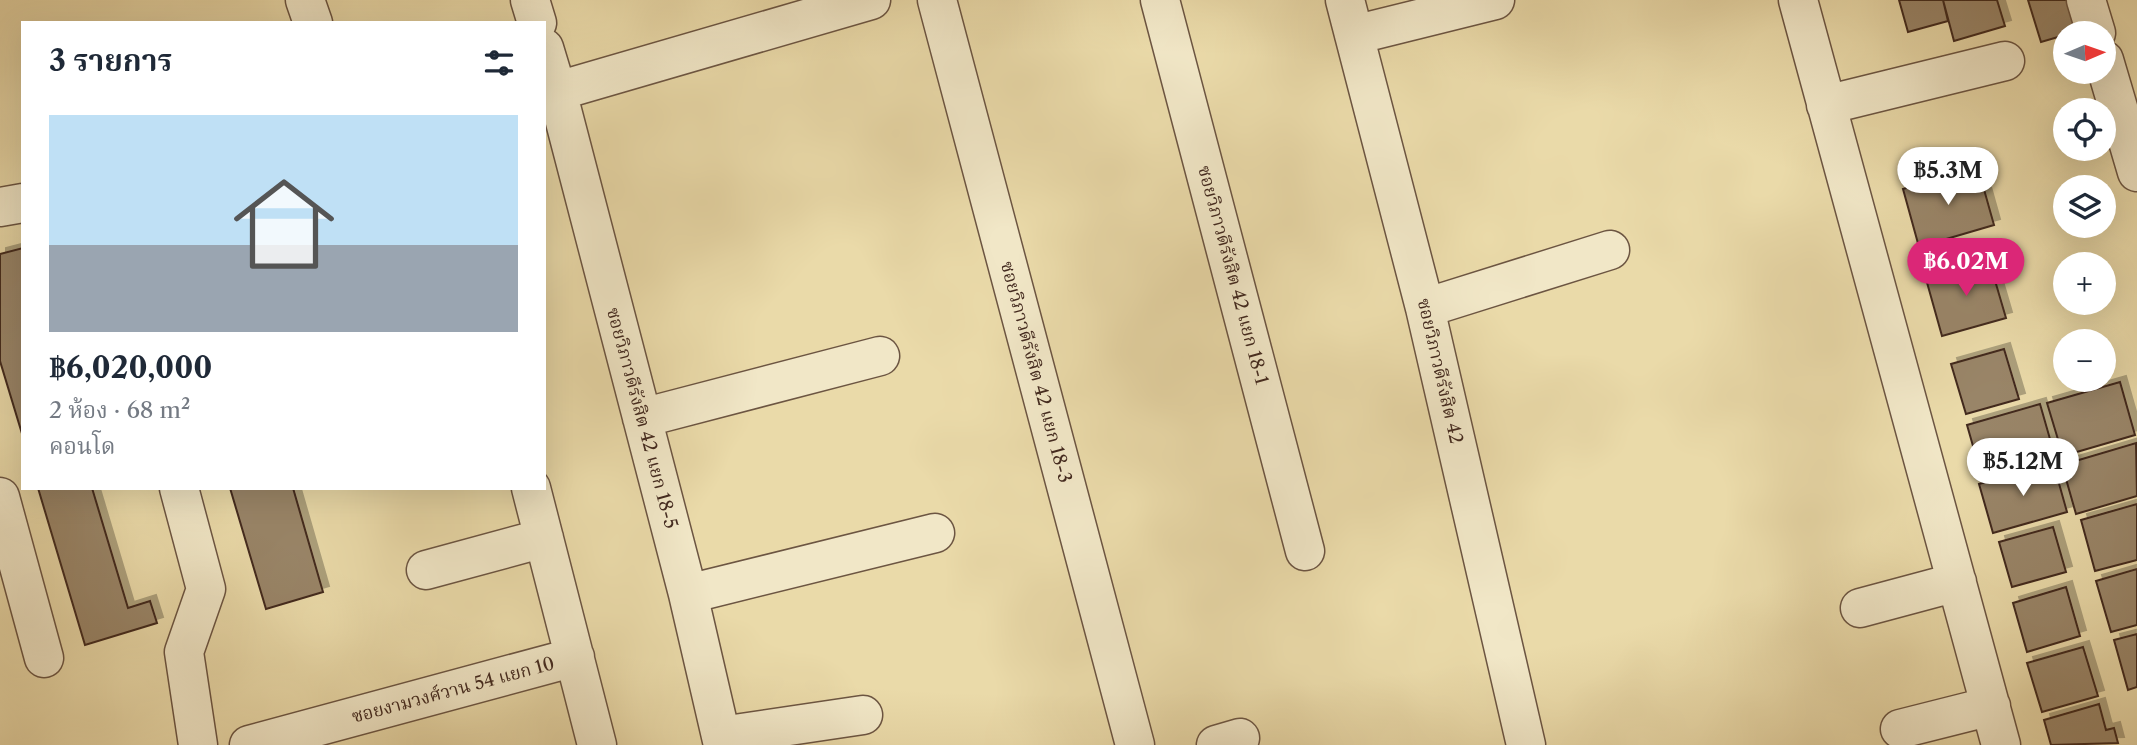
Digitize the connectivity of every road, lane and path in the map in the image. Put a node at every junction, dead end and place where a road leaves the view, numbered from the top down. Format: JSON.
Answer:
{"nodes":[{"id":1,"x":305,"y":0,"type":"edge"},
{"id":2,"x":530,"y":0,"type":"edge"},
{"id":3,"x":870,"y":0,"type":"edge"},
{"id":4,"x":937,"y":0,"type":"edge"},
{"id":5,"x":1160,"y":0,"type":"edge"},
{"id":6,"x":1494,"y":0,"type":"edge"},
{"id":7,"x":1798,"y":0,"type":"edge"},
{"id":8,"x":2086,"y":0,"type":"edge"},
{"id":9,"x":1349,"y":18,"type":"edge"},
{"id":10,"x":312,"y":21,"type":"edge"},
{"id":11,"x":536,"y":21,"type":"edge"},
{"id":12,"x":2092,"y":21,"type":"edge"},
{"id":13,"x":546,"y":61,"type":"edge"},
{"id":14,"x":2005,"y":61,"type":"dead end"},
{"id":15,"x":2111,"y":84,"type":"edge"},
{"id":16,"x":551,"y":93,"type":"edge"},
{"id":17,"x":1826,"y":105,"type":"junction"},
{"id":18,"x":2137,"y":172,"type":"edge"},
{"id":19,"x":21,"y":203,"type":"edge"},
{"id":20,"x":0,"y":208,"type":"edge"},
{"id":21,"x":1609,"y":250,"type":"dead end"},
{"id":22,"x":1426,"y":308,"type":"junction"},
{"id":23,"x":880,"y":356,"type":"dead end"},
{"id":24,"x":642,"y":418,"type":"junction"},
{"id":25,"x":180,"y":490,"type":"edge"},
{"id":26,"x":532,"y":490,"type":"edge"},
{"id":27,"x":0,"y":497,"type":"edge"},
{"id":28,"x":935,"y":533,"type":"dead end"},
{"id":29,"x":544,"y":538,"type":"junction"},
{"id":30,"x":1305,"y":551,"type":"dead end"},
{"id":31,"x":426,"y":570,"type":"dead end"},
{"id":32,"x":1957,"y":582,"type":"junction"},
{"id":33,"x":688,"y":594,"type":"junction"},
{"id":34,"x":1860,"y":608,"type":"dead end"},
{"id":35,"x":575,"y":657,"type":"junction"},
{"id":36,"x":44,"y":658,"type":"dead end"},
{"id":37,"x":1991,"y":706,"type":"junction"},
{"id":38,"x":863,"y":715,"type":"dead end"},
{"id":39,"x":1900,"y":729,"type":"dead end"},
{"id":40,"x":722,"y":741,"type":"edge"},
{"id":41,"x":198,"y":745,"type":"edge"},
{"id":42,"x":249,"y":745,"type":"edge"},
{"id":43,"x":597,"y":745,"type":"edge"},
{"id":44,"x":1135,"y":745,"type":"edge"},
{"id":45,"x":1526,"y":745,"type":"edge"},
{"id":46,"x":2001,"y":745,"type":"edge"}],
"edges":[{"from":1,"to":10,"type":"street"},
{"from":2,"to":11,"type":"street"},
{"from":3,"to":16,"type":"street"},
{"from":4,"to":44,"type":"street","name":"ซอยวิภาวดีรังสิต 42 แยก 18-3"},
{"from":5,"to":30,"type":"street","name":"ซอยวิภาวดีรังสิต 42 แยก 18-1"},
{"from":6,"to":9,"type":"street"},
{"from":7,"to":17,"type":"street"},
{"from":8,"to":12,"type":"street"},
{"from":9,"to":22,"type":"street","name":"ซอยวิภาวดีรังสิต 42"},
{"from":13,"to":16,"type":"street","name":"ซอยวิภาวดีรังสิต 42 แยก 18-5"},
{"from":14,"to":17,"type":"street"},
{"from":15,"to":18,"type":"street"},
{"from":16,"to":24,"type":"street","name":"ซอยวิภาวดีรังสิต 42 แยก 18-5"},
{"from":17,"to":32,"type":"street"},
{"from":19,"to":20,"type":"street"},
{"from":21,"to":22,"type":"street"},
{"from":22,"to":45,"type":"street","name":"ซอยวิภาวดีรังสิต 42"},
{"from":23,"to":24,"type":"street"},
{"from":24,"to":33,"type":"street","name":"ซอยวิภาวดีรังสิต 42 แยก 18-5"},
{"from":25,"to":41,"type":"street"},
{"from":26,"to":29,"type":"street"},
{"from":27,"to":36,"type":"street"},
{"from":28,"to":33,"type":"street"},
{"from":29,"to":31,"type":"street"},
{"from":29,"to":35,"type":"street"},
{"from":32,"to":34,"type":"street"},
{"from":32,"to":37,"type":"street"},
{"from":33,"to":40,"type":"street","name":"ซอยวิภาวดีรังสิต 42 แยก 18-5"},
{"from":35,"to":42,"type":"street","name":"ซอยงามวงศ์วาน 54 แยก 10"},
{"from":35,"to":43,"type":"street"},
{"from":37,"to":39,"type":"street"},
{"from":37,"to":46,"type":"street"},
{"from":38,"to":40,"type":"street"}]}
